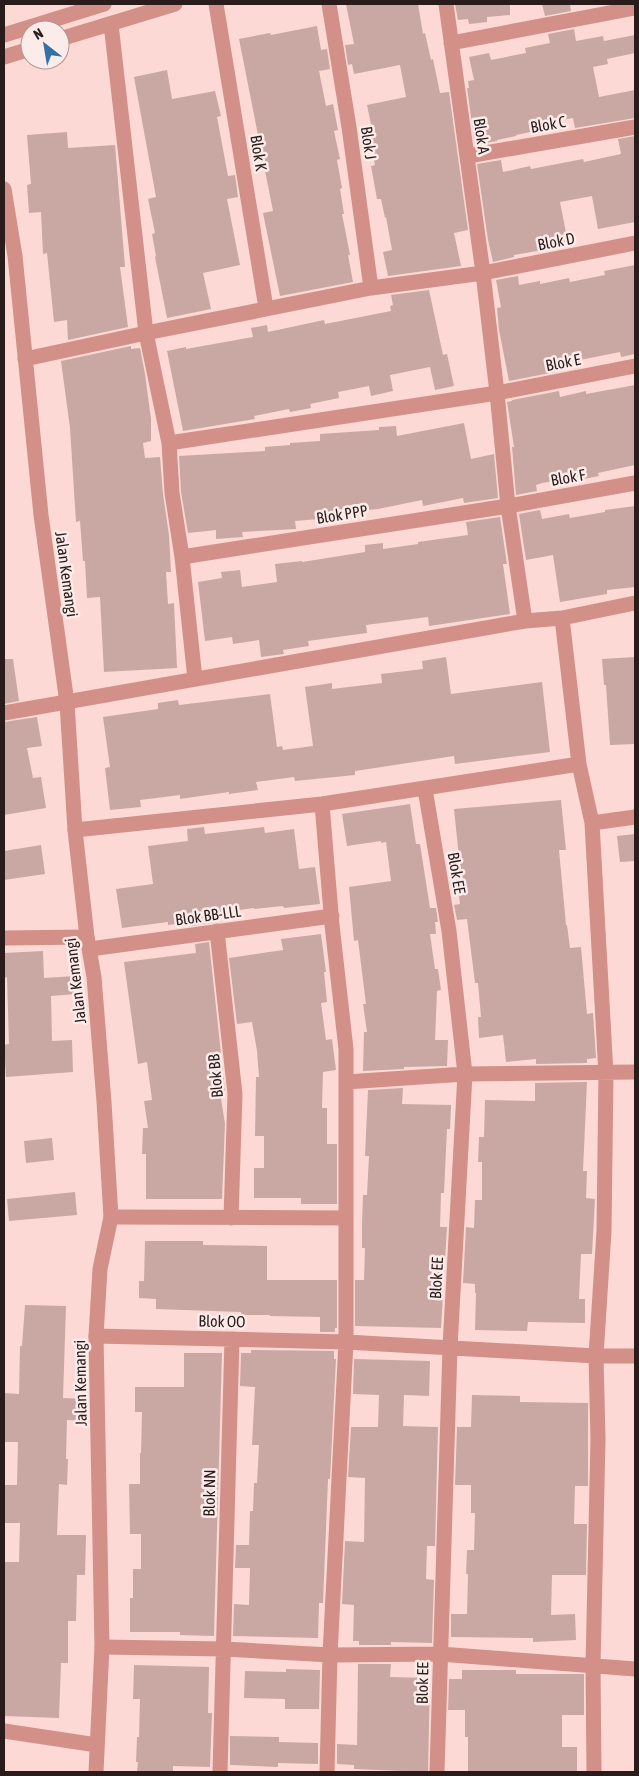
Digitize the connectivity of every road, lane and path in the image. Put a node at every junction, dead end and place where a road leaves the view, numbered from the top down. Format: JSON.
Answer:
{"nodes":[{"id":1,"x":104,"y":4,"type":"edge"},
{"id":2,"x":175,"y":4,"type":"edge"},
{"id":3,"x":216,"y":4,"type":"edge"},
{"id":4,"x":329,"y":4,"type":"edge"},
{"id":5,"x":446,"y":4,"type":"edge"},
{"id":6,"x":635,"y":8,"type":"edge"},
{"id":7,"x":112,"y":24,"type":"junction"},
{"id":8,"x":4,"y":35,"type":"edge"},
{"id":9,"x":70,"y":37,"type":"edge"},
{"id":10,"x":451,"y":43,"type":"junction"},
{"id":11,"x":20,"y":52,"type":"edge"},
{"id":12,"x":4,"y":56,"type":"edge"},
{"id":13,"x":635,"y":127,"type":"edge"},
{"id":14,"x":468,"y":156,"type":"junction"},
{"id":15,"x":4,"y":189,"type":"edge"},
{"id":16,"x":635,"y":244,"type":"edge"},
{"id":17,"x":9,"y":257,"type":"edge"},
{"id":18,"x":483,"y":273,"type":"junction"},
{"id":19,"x":371,"y":288,"type":"junction"},
{"id":20,"x":266,"y":308,"type":"junction"},
{"id":21,"x":146,"y":333,"type":"junction"},
{"id":22,"x":25,"y":359,"type":"junction"},
{"id":23,"x":635,"y":366,"type":"edge"},
{"id":24,"x":497,"y":393,"type":"junction"},
{"id":25,"x":169,"y":443,"type":"junction"},
{"id":26,"x":635,"y":483,"type":"edge"},
{"id":27,"x":508,"y":506,"type":"junction"},
{"id":28,"x":182,"y":557,"type":"junction"},
{"id":29,"x":635,"y":603,"type":"edge"},
{"id":30,"x":562,"y":618,"type":"junction"},
{"id":31,"x":525,"y":621,"type":"junction"},
{"id":32,"x":195,"y":679,"type":"junction"},
{"id":33,"x":67,"y":703,"type":"junction"},
{"id":34,"x":4,"y":713,"type":"edge"},
{"id":35,"x":579,"y":764,"type":"junction"},
{"id":36,"x":425,"y":789,"type":"junction"},
{"id":37,"x":322,"y":804,"type":"junction"},
{"id":38,"x":635,"y":817,"type":"edge"},
{"id":39,"x":592,"y":823,"type":"junction"},
{"id":40,"x":76,"y":830,"type":"junction"},
{"id":41,"x":332,"y":916,"type":"junction"},
{"id":42,"x":216,"y":931,"type":"junction"},
{"id":43,"x":4,"y":938,"type":"edge"},
{"id":44,"x":88,"y":943,"type":"junction"},
{"id":45,"x":635,"y":1072,"type":"edge"},
{"id":46,"x":465,"y":1074,"type":"junction"},
{"id":47,"x":606,"y":1074,"type":"junction"},
{"id":48,"x":346,"y":1082,"type":"junction"},
{"id":49,"x":111,"y":1217,"type":"junction"},
{"id":50,"x":231,"y":1218,"type":"junction"},
{"id":51,"x":346,"y":1218,"type":"junction"},
{"id":52,"x":96,"y":1336,"type":"junction"},
{"id":53,"x":232,"y":1338,"type":"junction"},
{"id":54,"x":346,"y":1342,"type":"junction"},
{"id":55,"x":450,"y":1347,"type":"junction"},
{"id":56,"x":596,"y":1356,"type":"junction"},
{"id":57,"x":635,"y":1356,"type":"edge"},
{"id":58,"x":102,"y":1647,"type":"junction"},
{"id":59,"x":224,"y":1649,"type":"junction"},
{"id":60,"x":440,"y":1654,"type":"junction"},
{"id":61,"x":330,"y":1655,"type":"junction"},
{"id":62,"x":593,"y":1666,"type":"junction"},
{"id":63,"x":635,"y":1669,"type":"edge"},
{"id":64,"x":4,"y":1731,"type":"edge"},
{"id":65,"x":96,"y":1745,"type":"junction"},
{"id":66,"x":96,"y":1772,"type":"edge"},
{"id":67,"x":220,"y":1772,"type":"edge"},
{"id":68,"x":327,"y":1772,"type":"edge"},
{"id":69,"x":437,"y":1772,"type":"edge"},
{"id":70,"x":594,"y":1772,"type":"edge"}],
"edges":[{"from":1,"to":8,"type":"street"},
{"from":2,"to":7,"type":"street"},
{"from":3,"to":20,"type":"street","name":"Blok K"},
{"from":4,"to":19,"type":"street","name":"Blok J"},
{"from":5,"to":10,"type":"street","name":"Blok A"},
{"from":6,"to":10,"type":"street"},
{"from":7,"to":9,"type":"street"},
{"from":7,"to":21,"type":"street"},
{"from":10,"to":14,"type":"street","name":"Blok A"},
{"from":11,"to":12,"type":"street"},
{"from":13,"to":14,"type":"street","name":"Blok C"},
{"from":14,"to":18,"type":"street","name":"Blok A"},
{"from":15,"to":17,"type":"street","name":"Jalan Kemangi"},
{"from":16,"to":18,"type":"street","name":"Blok D"},
{"from":17,"to":22,"type":"street","name":"Jalan Kemangi"},
{"from":18,"to":19,"type":"street","name":"Blok D"},
{"from":18,"to":24,"type":"street","name":"Blok A"},
{"from":19,"to":20,"type":"street","name":"Blok D"},
{"from":20,"to":21,"type":"street","name":"Blok D"},
{"from":21,"to":22,"type":"street","name":"Blok D"},
{"from":21,"to":25,"type":"street"},
{"from":22,"to":33,"type":"street","name":"Jalan Kemangi"},
{"from":23,"to":24,"type":"street","name":"Blok E"},
{"from":24,"to":25,"type":"street","name":"Blok E"},
{"from":24,"to":27,"type":"street","name":"Blok A"},
{"from":25,"to":28,"type":"street"},
{"from":26,"to":27,"type":"street","name":"Blok F"},
{"from":27,"to":28,"type":"street","name":"Blok PPP"},
{"from":27,"to":31,"type":"street","name":"Blok A"},
{"from":28,"to":32,"type":"street"},
{"from":29,"to":30,"type":"street"},
{"from":30,"to":31,"type":"street"},
{"from":30,"to":35,"type":"street"},
{"from":31,"to":32,"type":"street"},
{"from":32,"to":33,"type":"street"},
{"from":33,"to":34,"type":"street"},
{"from":33,"to":40,"type":"street","name":"Jalan Kemangi"},
{"from":35,"to":36,"type":"street"},
{"from":35,"to":39,"type":"street"},
{"from":36,"to":37,"type":"street"},
{"from":36,"to":46,"type":"street","name":"Blok EE"},
{"from":37,"to":40,"type":"street"},
{"from":37,"to":41,"type":"street"},
{"from":38,"to":39,"type":"street"},
{"from":39,"to":47,"type":"street"},
{"from":40,"to":44,"type":"street","name":"Jalan Kemangi"},
{"from":41,"to":42,"type":"street","name":"Blok BB-LLL"},
{"from":41,"to":48,"type":"street"},
{"from":42,"to":44,"type":"street","name":"Blok BB-LLL"},
{"from":42,"to":50,"type":"street","name":"Blok BB"},
{"from":43,"to":44,"type":"street","name":"Blok BB-LLL"},
{"from":44,"to":49,"type":"street","name":"Jalan Kemangi"},
{"from":45,"to":47,"type":"street"},
{"from":46,"to":47,"type":"street"},
{"from":46,"to":48,"type":"street"},
{"from":46,"to":55,"type":"street","name":"Blok EE"},
{"from":47,"to":56,"type":"street"},
{"from":48,"to":51,"type":"street"},
{"from":49,"to":50,"type":"street"},
{"from":49,"to":52,"type":"street","name":"Jalan Kemangi"},
{"from":50,"to":51,"type":"street"},
{"from":51,"to":54,"type":"street"},
{"from":52,"to":53,"type":"street","name":"Blok OO"},
{"from":52,"to":58,"type":"street","name":"Jalan Kemangi"},
{"from":53,"to":54,"type":"street","name":"Blok OO"},
{"from":53,"to":59,"type":"street","name":"Blok NN"},
{"from":54,"to":55,"type":"street","name":"Blok OO"},
{"from":54,"to":61,"type":"street"},
{"from":55,"to":56,"type":"street","name":"Blok OO"},
{"from":55,"to":60,"type":"street","name":"Blok EE"},
{"from":56,"to":57,"type":"street","name":"Blok OO"},
{"from":56,"to":62,"type":"street"},
{"from":58,"to":59,"type":"street"},
{"from":58,"to":65,"type":"street","name":"Jalan Kemangi"},
{"from":59,"to":61,"type":"street"},
{"from":59,"to":67,"type":"street","name":"Blok NN"},
{"from":60,"to":61,"type":"street"},
{"from":60,"to":62,"type":"street"},
{"from":60,"to":69,"type":"street","name":"Blok EE"},
{"from":61,"to":68,"type":"street"},
{"from":62,"to":63,"type":"street"},
{"from":62,"to":70,"type":"street"},
{"from":64,"to":65,"type":"street"},
{"from":65,"to":66,"type":"street","name":"Jalan Kemangi"}]}
